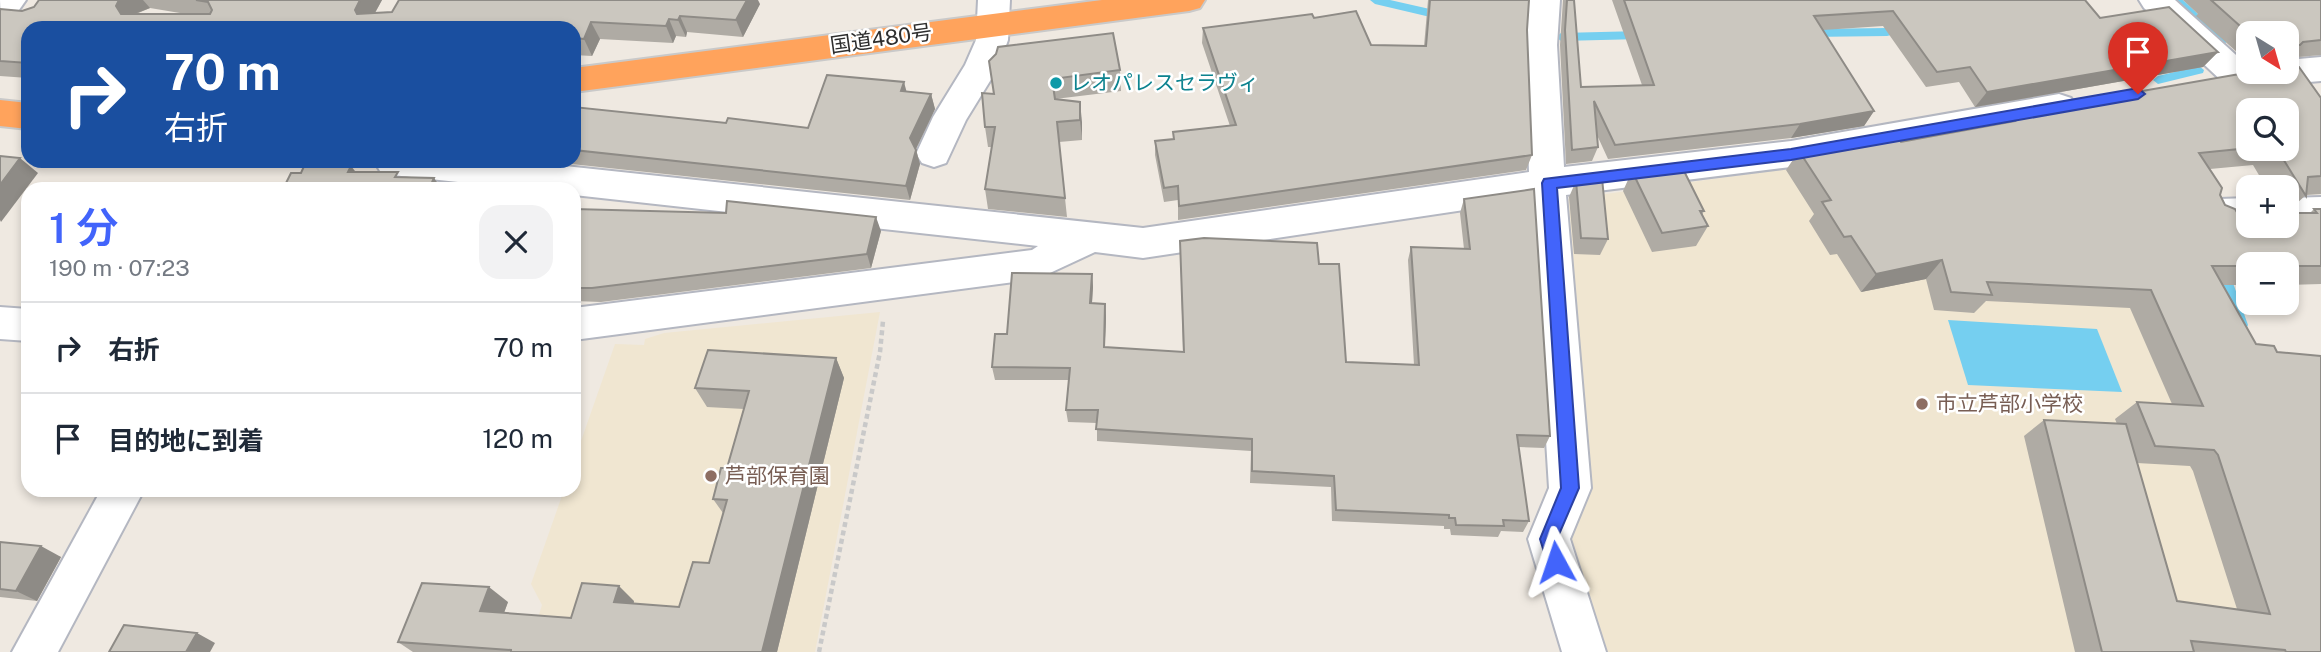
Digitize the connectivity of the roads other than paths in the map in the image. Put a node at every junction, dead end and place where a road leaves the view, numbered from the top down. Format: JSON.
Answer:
{"nodes":[{"id":1,"x":1189,"y":0,"type":"edge"},
{"id":2,"x":1544,"y":0,"type":"edge"},
{"id":3,"x":2155,"y":0,"type":"edge"},
{"id":4,"x":4,"y":8,"type":"edge"},
{"id":5,"x":993,"y":12,"type":"edge"},
{"id":6,"x":39,"y":14,"type":"edge"},
{"id":7,"x":2236,"y":74,"type":"edge"},
{"id":8,"x":2236,"y":76,"type":"edge"},
{"id":9,"x":581,"y":79,"type":"edge"},
{"id":10,"x":2200,"y":83,"type":"edge"},
{"id":11,"x":2085,"y":103,"type":"edge"},
{"id":12,"x":0,"y":113,"type":"edge"},
{"id":13,"x":21,"y":115,"type":"edge"},
{"id":14,"x":934,"y":154,"type":"dead end"},
{"id":15,"x":455,"y":168,"type":"edge"},
{"id":16,"x":580,"y":182,"type":"edge"},
{"id":17,"x":581,"y":182,"type":"edge"},
{"id":18,"x":1549,"y":183,"type":"junction"},
{"id":19,"x":2321,"y":211,"type":"edge"},
{"id":20,"x":2299,"y":212,"type":"edge"},
{"id":21,"x":1090,"y":239,"type":"junction"},
{"id":22,"x":0,"y":323,"type":"edge"},
{"id":23,"x":581,"y":323,"type":"edge"},
{"id":24,"x":21,"y":325,"type":"edge"},
{"id":25,"x":119,"y":497,"type":"edge"},
{"id":26,"x":34,"y":652,"type":"edge"},
{"id":27,"x":1584,"y":652,"type":"edge"}],
"edges":[{"from":1,"to":5,"type":"highway","name":"国道480号"},
{"from":2,"to":18,"type":"street"},
{"from":3,"to":7,"type":"street"},
{"from":4,"to":6,"type":"street"},
{"from":5,"to":9,"type":"highway","name":"国道480号"},
{"from":5,"to":14,"type":"street"},
{"from":8,"to":10,"type":"street"},
{"from":11,"to":18,"type":"street"},
{"from":12,"to":13,"type":"highway"},
{"from":15,"to":16,"type":"street"},
{"from":17,"to":21,"type":"street"},
{"from":18,"to":21,"type":"street"},
{"from":18,"to":27,"type":"street"},
{"from":19,"to":20,"type":"street"},
{"from":21,"to":23,"type":"street"},
{"from":22,"to":24,"type":"street"},
{"from":25,"to":26,"type":"street"}]}
